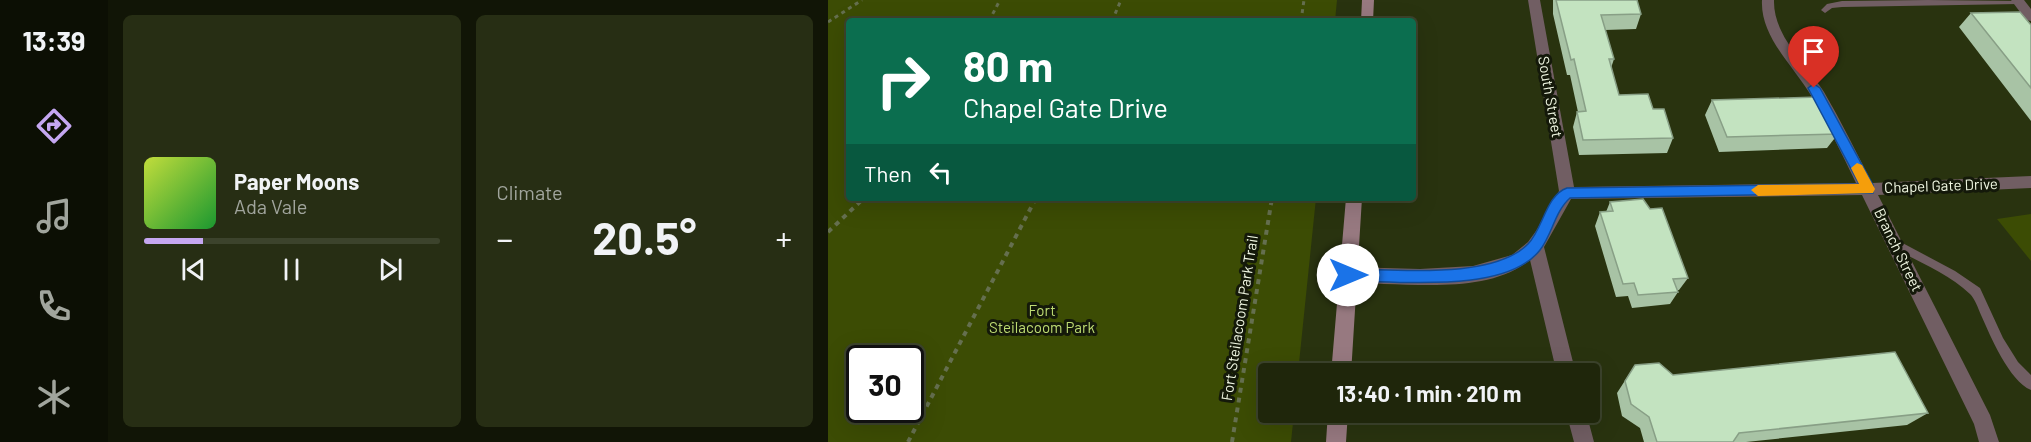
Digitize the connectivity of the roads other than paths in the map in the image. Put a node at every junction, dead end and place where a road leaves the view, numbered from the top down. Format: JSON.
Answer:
{"nodes":[{"id":1,"x":1368,"y":0,"type":"edge"},
{"id":2,"x":1533,"y":0,"type":"edge"},
{"id":3,"x":1768,"y":0,"type":"edge"},
{"id":4,"x":2018,"y":1,"type":"edge"},
{"id":5,"x":1825,"y":10,"type":"dead end"},
{"id":6,"x":2031,"y":17,"type":"edge"},
{"id":7,"x":1367,"y":18,"type":"edge"},
{"id":8,"x":2031,"y":182,"type":"edge"},
{"id":9,"x":1868,"y":189,"type":"junction"},
{"id":10,"x":1567,"y":193,"type":"junction"},
{"id":11,"x":1354,"y":201,"type":"edge"},
{"id":12,"x":1894,"y":244,"type":"junction"},
{"id":13,"x":1535,"y":246,"type":"junction"},
{"id":14,"x":1348,"y":275,"type":"junction"},
{"id":15,"x":1342,"y":363,"type":"edge"},
{"id":16,"x":1564,"y":363,"type":"edge"},
{"id":17,"x":2031,"y":384,"type":"edge"},
{"id":18,"x":1337,"y":423,"type":"edge"},
{"id":19,"x":1579,"y":423,"type":"edge"},
{"id":20,"x":1336,"y":442,"type":"edge"},
{"id":21,"x":1584,"y":442,"type":"edge"},
{"id":22,"x":1989,"y":442,"type":"edge"}],
"edges":[{"from":1,"to":7,"type":"main road"},
{"from":2,"to":10,"type":"street","name":"South Street"},
{"from":3,"to":9,"type":"street","name":"Branch Street"},
{"from":4,"to":5,"type":"lane"},
{"from":4,"to":6,"type":"street"},
{"from":8,"to":9,"type":"street","name":"Chapel Gate Drive"},
{"from":9,"to":10,"type":"street","name":"Chapel Gate Drive"},
{"from":9,"to":12,"type":"street","name":"Branch Street"},
{"from":10,"to":13,"type":"street"},
{"from":11,"to":14,"type":"main road"},
{"from":12,"to":17,"type":"lane"},
{"from":12,"to":22,"type":"street","name":"Branch Street"},
{"from":13,"to":14,"type":"street"},
{"from":13,"to":16,"type":"street"},
{"from":14,"to":15,"type":"main road"},
{"from":18,"to":20,"type":"main road"},
{"from":19,"to":21,"type":"street"}]}
